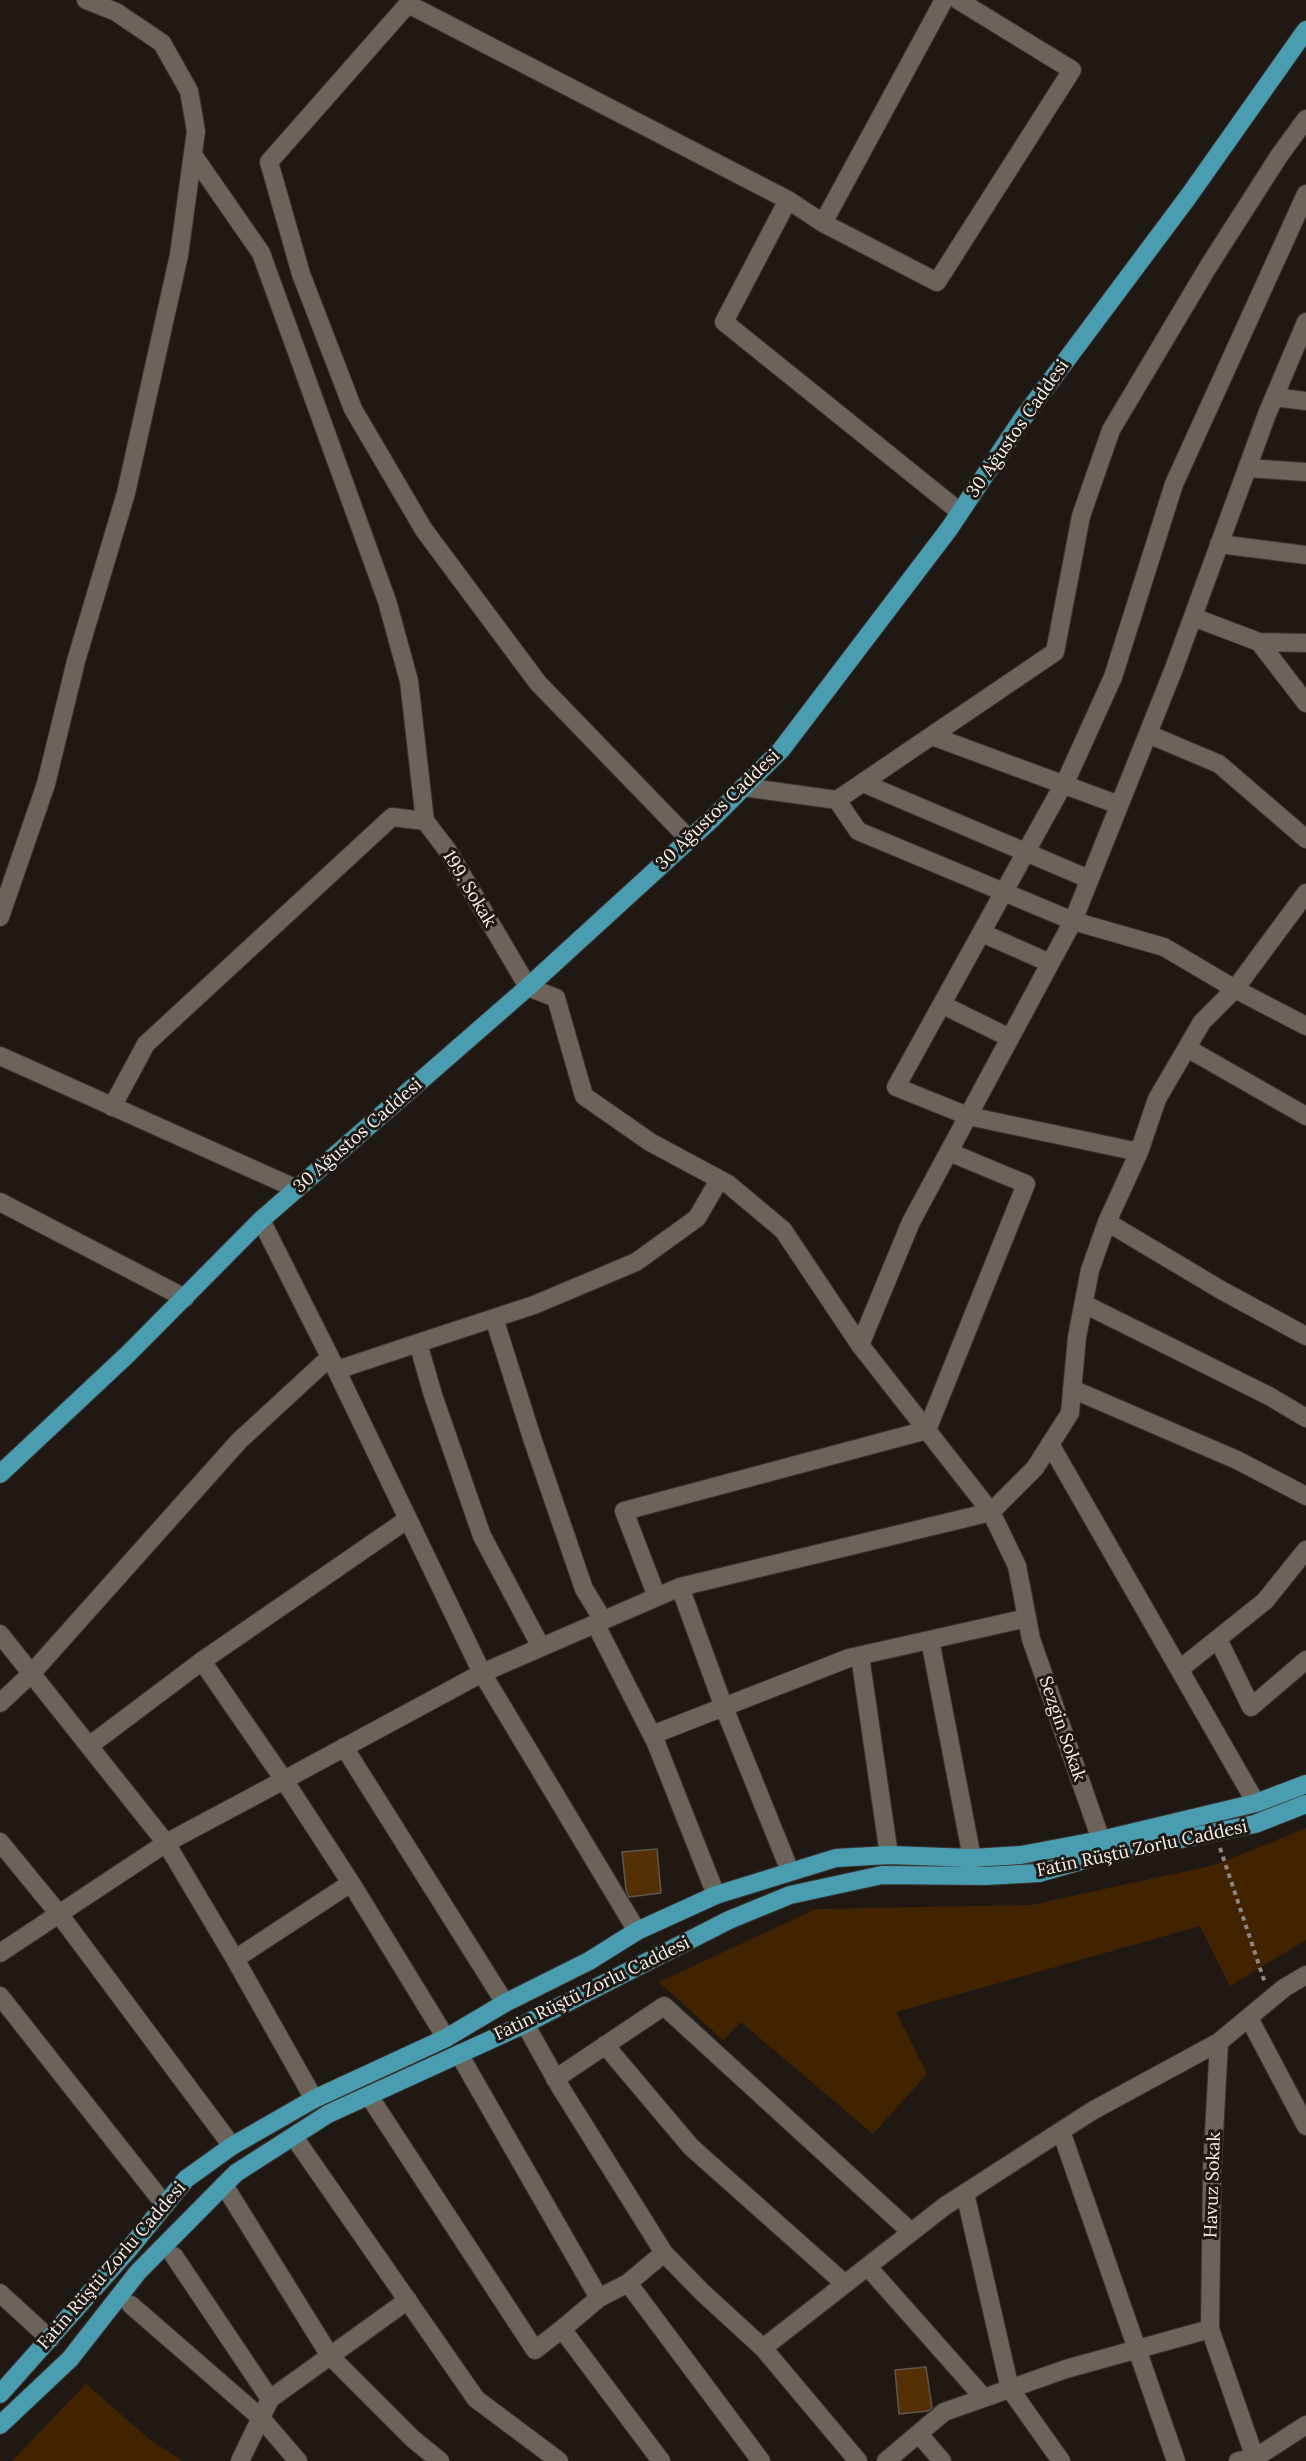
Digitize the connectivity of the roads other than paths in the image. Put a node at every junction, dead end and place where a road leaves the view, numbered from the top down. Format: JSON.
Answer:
{"nodes":[{"id":1,"x":86,"y":0,"type":"edge"},
{"id":2,"x":944,"y":0,"type":"edge"},
{"id":3,"x":958,"y":0,"type":"edge"},
{"id":4,"x":405,"y":2,"type":"edge"},
{"id":5,"x":1306,"y":30,"type":"edge"},
{"id":6,"x":1299,"y":52,"type":"edge"},
{"id":7,"x":1306,"y":119,"type":"edge"},
{"id":8,"x":193,"y":155,"type":"junction"},
{"id":9,"x":1306,"y":194,"type":"edge"},
{"id":10,"x":788,"y":200,"type":"junction"},
{"id":11,"x":823,"y":224,"type":"junction"},
{"id":12,"x":1306,"y":322,"type":"edge"},
{"id":13,"x":1274,"y":397,"type":"junction"},
{"id":14,"x":1306,"y":401,"type":"edge"},
{"id":15,"x":1247,"y":468,"type":"junction"},
{"id":16,"x":1306,"y":472,"type":"edge"},
{"id":17,"x":960,"y":512,"type":"junction"},
{"id":18,"x":1219,"y":544,"type":"junction"},
{"id":19,"x":1306,"y":555,"type":"edge"},
{"id":20,"x":1193,"y":617,"type":"junction"},
{"id":21,"x":1259,"y":642,"type":"junction"},
{"id":22,"x":1306,"y":643,"type":"edge"},
{"id":23,"x":1306,"y":702,"type":"edge"},
{"id":24,"x":1148,"y":734,"type":"junction"},
{"id":25,"x":932,"y":736,"type":"junction"},
{"id":26,"x":863,"y":783,"type":"junction"},
{"id":27,"x":1063,"y":784,"type":"junction"},
{"id":28,"x":743,"y":787,"type":"junction"},
{"id":29,"x":837,"y":800,"type":"junction"},
{"id":30,"x":1119,"y":805,"type":"junction"},
{"id":31,"x":425,"y":821,"type":"junction"},
{"id":32,"x":689,"y":839,"type":"junction"},
{"id":33,"x":1306,"y":839,"type":"edge"},
{"id":34,"x":1026,"y":852,"type":"junction"},
{"id":35,"x":1089,"y":879,"type":"junction"},
{"id":36,"x":1004,"y":893,"type":"junction"},
{"id":37,"x":1306,"y":893,"type":"edge"},
{"id":38,"x":0,"y":917,"type":"edge"},
{"id":39,"x":1073,"y":921,"type":"junction"},
{"id":40,"x":982,"y":933,"type":"junction"},
{"id":41,"x":1050,"y":963,"type":"junction"},
{"id":42,"x":528,"y":987,"type":"junction"},
{"id":43,"x":1235,"y":989,"type":"junction"},
{"id":44,"x":942,"y":1005,"type":"junction"},
{"id":45,"x":1306,"y":1026,"type":"edge"},
{"id":46,"x":1010,"y":1038,"type":"junction"},
{"id":47,"x":1187,"y":1048,"type":"junction"},
{"id":48,"x":0,"y":1056,"type":"edge"},
{"id":49,"x":112,"y":1107,"type":"junction"},
{"id":50,"x":968,"y":1116,"type":"junction"},
{"id":51,"x":1306,"y":1116,"type":"edge"},
{"id":52,"x":949,"y":1152,"type":"junction"},
{"id":53,"x":1139,"y":1152,"type":"junction"},
{"id":54,"x":719,"y":1179,"type":"junction"},
{"id":55,"x":297,"y":1189,"type":"junction"},
{"id":56,"x":0,"y":1202,"type":"edge"},
{"id":57,"x":261,"y":1220,"type":"junction"},
{"id":58,"x":1107,"y":1222,"type":"junction"},
{"id":59,"x":185,"y":1298,"type":"junction"},
{"id":60,"x":1084,"y":1304,"type":"junction"},
{"id":61,"x":494,"y":1318,"type":"junction"},
{"id":62,"x":1306,"y":1336,"type":"edge"},
{"id":63,"x":418,"y":1343,"type":"junction"},
{"id":64,"x":860,"y":1345,"type":"junction"},
{"id":65,"x":334,"y":1363,"type":"junction"},
{"id":66,"x":1072,"y":1389,"type":"junction"},
{"id":67,"x":1306,"y":1418,"type":"edge"},
{"id":68,"x":927,"y":1430,"type":"junction"},
{"id":69,"x":1050,"y":1444,"type":"junction"},
{"id":70,"x":4,"y":1463,"type":"edge"},
{"id":71,"x":1306,"y":1496,"type":"edge"},
{"id":72,"x":991,"y":1512,"type":"junction"},
{"id":73,"x":408,"y":1519,"type":"junction"},
{"id":74,"x":1306,"y":1550,"type":"edge"},
{"id":75,"x":680,"y":1587,"type":"junction"},
{"id":76,"x":657,"y":1597,"type":"junction"},
{"id":77,"x":1027,"y":1618,"type":"junction"},
{"id":78,"x":599,"y":1622,"type":"junction"},
{"id":79,"x":0,"y":1634,"type":"edge"},
{"id":80,"x":1218,"y":1639,"type":"junction"},
{"id":81,"x":930,"y":1640,"type":"junction"},
{"id":82,"x":541,"y":1647,"type":"junction"},
{"id":83,"x":860,"y":1656,"type":"junction"},
{"id":84,"x":1306,"y":1660,"type":"edge"},
{"id":85,"x":202,"y":1661,"type":"junction"},
{"id":86,"x":1180,"y":1669,"type":"junction"},
{"id":87,"x":482,"y":1673,"type":"junction"},
{"id":88,"x":31,"y":1674,"type":"junction"},
{"id":89,"x":0,"y":1703,"type":"edge"},
{"id":90,"x":723,"y":1705,"type":"junction"},
{"id":91,"x":652,"y":1735,"type":"junction"},
{"id":92,"x":89,"y":1746,"type":"junction"},
{"id":93,"x":344,"y":1747,"type":"junction"},
{"id":94,"x":284,"y":1780,"type":"junction"},
{"id":95,"x":1306,"y":1784,"type":"edge"},
{"id":96,"x":1256,"y":1803,"type":"junction"},
{"id":97,"x":1306,"y":1804,"type":"edge"},
{"id":98,"x":1101,"y":1840,"type":"junction"},
{"id":99,"x":0,"y":1842,"type":"edge"},
{"id":100,"x":166,"y":1844,"type":"junction"},
{"id":101,"x":889,"y":1855,"type":"junction"},
{"id":102,"x":972,"y":1858,"type":"junction"},
{"id":103,"x":790,"y":1871,"type":"junction"},
{"id":104,"x":351,"y":1883,"type":"junction"},
{"id":105,"x":716,"y":1895,"type":"junction"},
{"id":106,"x":59,"y":1914,"type":"junction"},
{"id":107,"x":637,"y":1931,"type":"junction"},
{"id":108,"x":0,"y":1953,"type":"edge"},
{"id":109,"x":235,"y":1959,"type":"junction"},
{"id":110,"x":1306,"y":1975,"type":"edge"},
{"id":111,"x":0,"y":1996,"type":"edge"},
{"id":112,"x":505,"y":2003,"type":"junction"},
{"id":113,"x":1249,"y":2018,"type":"junction"},
{"id":114,"x":525,"y":2024,"type":"junction"},
{"id":115,"x":446,"y":2038,"type":"junction"},
{"id":116,"x":1219,"y":2042,"type":"junction"},
{"id":117,"x":605,"y":2045,"type":"junction"},
{"id":118,"x":459,"y":2054,"type":"junction"},
{"id":119,"x":555,"y":2079,"type":"junction"},
{"id":120,"x":369,"y":2096,"type":"junction"},
{"id":121,"x":314,"y":2099,"type":"junction"},
{"id":122,"x":1306,"y":2126,"type":"edge"},
{"id":123,"x":1061,"y":2131,"type":"junction"},
{"id":124,"x":294,"y":2137,"type":"junction"},
{"id":125,"x":232,"y":2146,"type":"junction"},
{"id":126,"x":224,"y":2185,"type":"junction"},
{"id":127,"x":965,"y":2193,"type":"junction"},
{"id":128,"x":165,"y":2205,"type":"junction"},
{"id":129,"x":911,"y":2232,"type":"junction"},
{"id":130,"x":664,"y":2253,"type":"junction"},
{"id":131,"x":174,"y":2256,"type":"dead end"},
{"id":132,"x":868,"y":2266,"type":"junction"},
{"id":133,"x":628,"y":2283,"type":"junction"},
{"id":134,"x":845,"y":2284,"type":"junction"},
{"id":135,"x":0,"y":2293,"type":"edge"},
{"id":136,"x":599,"y":2298,"type":"junction"},
{"id":137,"x":408,"y":2300,"type":"junction"},
{"id":138,"x":131,"y":2305,"type":"dead end"},
{"id":139,"x":562,"y":2329,"type":"junction"},
{"id":140,"x":1210,"y":2329,"type":"junction"},
{"id":141,"x":50,"y":2339,"type":"junction"},
{"id":142,"x":764,"y":2348,"type":"junction"},
{"id":143,"x":1136,"y":2350,"type":"junction"},
{"id":144,"x":330,"y":2356,"type":"junction"},
{"id":145,"x":1010,"y":2389,"type":"junction"},
{"id":146,"x":0,"y":2394,"type":"edge"},
{"id":147,"x":984,"y":2398,"type":"junction"},
{"id":148,"x":270,"y":2399,"type":"junction"},
{"id":149,"x":261,"y":2418,"type":"junction"},
{"id":150,"x":0,"y":2425,"type":"edge"},
{"id":151,"x":1306,"y":2425,"type":"edge"},
{"id":152,"x":919,"y":2434,"type":"junction"},
{"id":153,"x":1250,"y":2460,"type":"edge"},
{"id":154,"x":240,"y":2461,"type":"edge"},
{"id":155,"x":298,"y":2461,"type":"edge"},
{"id":156,"x":440,"y":2461,"type":"edge"},
{"id":157,"x":559,"y":2461,"type":"edge"},
{"id":158,"x":661,"y":2461,"type":"edge"},
{"id":159,"x":761,"y":2461,"type":"edge"},
{"id":160,"x":858,"y":2461,"type":"edge"},
{"id":161,"x":886,"y":2461,"type":"edge"},
{"id":162,"x":942,"y":2461,"type":"edge"},
{"id":163,"x":1061,"y":2461,"type":"edge"},
{"id":164,"x":1176,"y":2461,"type":"edge"}],
"edges":[{"from":1,"to":8,"type":"street"},
{"from":2,"to":11,"type":"street"},
{"from":3,"to":11,"type":"street"},
{"from":4,"to":10,"type":"street"},
{"from":4,"to":32,"type":"street"},
{"from":5,"to":6,"type":"main road","name":"30 Ağustos Caddesi"},
{"from":6,"to":17,"type":"main road","name":"30 Ağustos Caddesi"},
{"from":7,"to":25,"type":"street"},
{"from":8,"to":31,"type":"street"},
{"from":8,"to":38,"type":"street"},
{"from":9,"to":27,"type":"street"},
{"from":10,"to":11,"type":"street"},
{"from":10,"to":17,"type":"street"},
{"from":12,"to":13,"type":"street"},
{"from":13,"to":14,"type":"street"},
{"from":13,"to":15,"type":"street"},
{"from":15,"to":16,"type":"street"},
{"from":15,"to":18,"type":"street"},
{"from":17,"to":28,"type":"main road","name":"30 Ağustos Caddesi"},
{"from":18,"to":19,"type":"street"},
{"from":18,"to":20,"type":"street"},
{"from":20,"to":21,"type":"street"},
{"from":20,"to":24,"type":"street"},
{"from":21,"to":22,"type":"street"},
{"from":21,"to":23,"type":"street"},
{"from":24,"to":30,"type":"street"},
{"from":24,"to":33,"type":"street"},
{"from":25,"to":26,"type":"street"},
{"from":25,"to":27,"type":"street"},
{"from":26,"to":29,"type":"street"},
{"from":26,"to":34,"type":"street"},
{"from":27,"to":30,"type":"street"},
{"from":27,"to":34,"type":"street"},
{"from":28,"to":29,"type":"street"},
{"from":28,"to":32,"type":"main road","name":"30 Ağustos Caddesi"},
{"from":29,"to":36,"type":"street"},
{"from":30,"to":35,"type":"street"},
{"from":31,"to":42,"type":"street","name":"199. Sokak"},
{"from":31,"to":49,"type":"street"},
{"from":32,"to":42,"type":"main road","name":"30 Ağustos Caddesi"},
{"from":34,"to":35,"type":"street"},
{"from":34,"to":36,"type":"street"},
{"from":35,"to":39,"type":"street"},
{"from":36,"to":39,"type":"street"},
{"from":36,"to":40,"type":"street"},
{"from":37,"to":43,"type":"street"},
{"from":39,"to":41,"type":"street"},
{"from":39,"to":43,"type":"street"},
{"from":40,"to":41,"type":"street"},
{"from":40,"to":44,"type":"street"},
{"from":41,"to":46,"type":"street"},
{"from":42,"to":54,"type":"street","name":"Sezgin Sokak"},
{"from":42,"to":55,"type":"main road","name":"30 Ağustos Caddesi"},
{"from":43,"to":45,"type":"street"},
{"from":43,"to":47,"type":"street"},
{"from":44,"to":46,"type":"street"},
{"from":44,"to":50,"type":"street"},
{"from":46,"to":50,"type":"street"},
{"from":47,"to":51,"type":"street"},
{"from":47,"to":53,"type":"street"},
{"from":48,"to":49,"type":"street"},
{"from":49,"to":55,"type":"street"},
{"from":50,"to":52,"type":"street"},
{"from":50,"to":53,"type":"street"},
{"from":52,"to":64,"type":"street"},
{"from":52,"to":68,"type":"street"},
{"from":53,"to":58,"type":"street"},
{"from":54,"to":61,"type":"street"},
{"from":54,"to":64,"type":"street","name":"Sezgin Sokak"},
{"from":55,"to":57,"type":"main road","name":"30 Ağustos Caddesi"},
{"from":56,"to":59,"type":"street"},
{"from":57,"to":59,"type":"main road","name":"30 Ağustos Caddesi"},
{"from":57,"to":65,"type":"street"},
{"from":58,"to":60,"type":"street"},
{"from":58,"to":62,"type":"street"},
{"from":59,"to":70,"type":"main road","name":"30 Ağustos Caddesi"},
{"from":60,"to":66,"type":"street"},
{"from":60,"to":67,"type":"street"},
{"from":61,"to":63,"type":"street"},
{"from":61,"to":78,"type":"street"},
{"from":63,"to":65,"type":"street"},
{"from":63,"to":82,"type":"street"},
{"from":64,"to":68,"type":"street","name":"Sezgin Sokak"},
{"from":65,"to":73,"type":"street"},
{"from":65,"to":88,"type":"street"},
{"from":66,"to":69,"type":"street"},
{"from":66,"to":71,"type":"street"},
{"from":68,"to":72,"type":"street","name":"Sezgin Sokak"},
{"from":68,"to":76,"type":"street"},
{"from":69,"to":72,"type":"street"},
{"from":69,"to":86,"type":"street"},
{"from":72,"to":75,"type":"street"},
{"from":72,"to":77,"type":"street","name":"Sezgin Sokak"},
{"from":73,"to":85,"type":"street"},
{"from":73,"to":87,"type":"street"},
{"from":74,"to":80,"type":"street"},
{"from":75,"to":76,"type":"street"},
{"from":75,"to":90,"type":"street"},
{"from":76,"to":78,"type":"street"},
{"from":77,"to":81,"type":"street"},
{"from":77,"to":98,"type":"street","name":"Sezgin Sokak"},
{"from":78,"to":82,"type":"street"},
{"from":78,"to":91,"type":"street"},
{"from":79,"to":88,"type":"street"},
{"from":80,"to":84,"type":"street"},
{"from":80,"to":86,"type":"street"},
{"from":81,"to":83,"type":"street"},
{"from":81,"to":102,"type":"street"},
{"from":82,"to":87,"type":"street"},
{"from":83,"to":90,"type":"street"},
{"from":83,"to":101,"type":"street"},
{"from":85,"to":92,"type":"street"},
{"from":85,"to":94,"type":"street"},
{"from":86,"to":96,"type":"street"},
{"from":87,"to":93,"type":"street"},
{"from":87,"to":107,"type":"street"},
{"from":88,"to":89,"type":"street"},
{"from":88,"to":92,"type":"street"},
{"from":90,"to":91,"type":"street"},
{"from":90,"to":103,"type":"street"},
{"from":91,"to":105,"type":"street"},
{"from":92,"to":100,"type":"street"},
{"from":93,"to":94,"type":"street"},
{"from":93,"to":112,"type":"street"},
{"from":94,"to":100,"type":"street"},
{"from":94,"to":104,"type":"street"},
{"from":95,"to":96,"type":"main road","name":"Fatin Rüştü Zorlu Caddesi"},
{"from":96,"to":98,"type":"main road","name":"Fatin Rüştü Zorlu Caddesi"},
{"from":97,"to":114,"type":"main road","name":"Fatin Rüştü Zorlu Caddesi"},
{"from":98,"to":102,"type":"main road","name":"Fatin Rüştü Zorlu Caddesi"},
{"from":99,"to":106,"type":"street"},
{"from":100,"to":106,"type":"street"},
{"from":100,"to":109,"type":"street"},
{"from":101,"to":102,"type":"main road","name":"Fatin Rüştü Zorlu Caddesi"},
{"from":101,"to":103,"type":"main road","name":"Fatin Rüştü Zorlu Caddesi"},
{"from":103,"to":105,"type":"main road","name":"Fatin Rüştü Zorlu Caddesi"},
{"from":104,"to":109,"type":"street"},
{"from":104,"to":115,"type":"street"},
{"from":105,"to":107,"type":"main road","name":"Fatin Rüştü Zorlu Caddesi"},
{"from":106,"to":108,"type":"street"},
{"from":106,"to":125,"type":"street"},
{"from":107,"to":112,"type":"main road","name":"Fatin Rüştü Zorlu Caddesi"},
{"from":109,"to":121,"type":"street"},
{"from":110,"to":113,"type":"street"},
{"from":111,"to":128,"type":"street"},
{"from":112,"to":115,"type":"main road","name":"Fatin Rüştü Zorlu Caddesi"},
{"from":113,"to":116,"type":"street"},
{"from":113,"to":122,"type":"street"},
{"from":114,"to":118,"type":"main road","name":"Fatin Rüştü Zorlu Caddesi"},
{"from":114,"to":119,"type":"street"},
{"from":115,"to":121,"type":"main road","name":"Fatin Rüştü Zorlu Caddesi"},
{"from":116,"to":123,"type":"street"},
{"from":116,"to":140,"type":"street","name":"Havuz Sokak"},
{"from":117,"to":119,"type":"street"},
{"from":117,"to":129,"type":"street"},
{"from":117,"to":134,"type":"street"},
{"from":118,"to":120,"type":"main road","name":"Fatin Rüştü Zorlu Caddesi"},
{"from":118,"to":136,"type":"street"},
{"from":119,"to":130,"type":"street"},
{"from":120,"to":124,"type":"main road","name":"Fatin Rüştü Zorlu Caddesi"},
{"from":120,"to":139,"type":"street"},
{"from":121,"to":125,"type":"main road","name":"Fatin Rüştü Zorlu Caddesi"},
{"from":123,"to":127,"type":"street"},
{"from":123,"to":143,"type":"street"},
{"from":124,"to":126,"type":"main road","name":"Fatin Rüştü Zorlu Caddesi"},
{"from":124,"to":137,"type":"street"},
{"from":125,"to":128,"type":"main road","name":"Fatin Rüştü Zorlu Caddesi"},
{"from":126,"to":144,"type":"street"},
{"from":126,"to":150,"type":"main road","name":"Fatin Rüştü Zorlu Caddesi"},
{"from":127,"to":129,"type":"street"},
{"from":127,"to":145,"type":"street"},
{"from":128,"to":141,"type":"main road","name":"Fatin Rüştü Zorlu Caddesi"},
{"from":129,"to":132,"type":"street"},
{"from":130,"to":133,"type":"street"},
{"from":130,"to":142,"type":"street"},
{"from":131,"to":148,"type":"street"},
{"from":132,"to":134,"type":"street"},
{"from":132,"to":147,"type":"street"},
{"from":133,"to":136,"type":"street"},
{"from":133,"to":159,"type":"street"},
{"from":134,"to":142,"type":"street"},
{"from":135,"to":141,"type":"street"},
{"from":136,"to":139,"type":"street"},
{"from":137,"to":144,"type":"street"},
{"from":137,"to":157,"type":"street"},
{"from":138,"to":149,"type":"street"},
{"from":139,"to":158,"type":"street"},
{"from":140,"to":143,"type":"street"},
{"from":140,"to":153,"type":"street","name":"Havuz Sokak"},
{"from":141,"to":146,"type":"main road","name":"Fatin Rüştü Zorlu Caddesi"},
{"from":142,"to":160,"type":"street"},
{"from":143,"to":145,"type":"street"},
{"from":143,"to":164,"type":"street"},
{"from":144,"to":148,"type":"street"},
{"from":144,"to":156,"type":"street"},
{"from":145,"to":147,"type":"street"},
{"from":145,"to":163,"type":"street"},
{"from":147,"to":152,"type":"street"},
{"from":148,"to":149,"type":"street"},
{"from":149,"to":154,"type":"street"},
{"from":149,"to":155,"type":"street"},
{"from":151,"to":153,"type":"street"},
{"from":152,"to":161,"type":"street"},
{"from":152,"to":162,"type":"street"}]}
